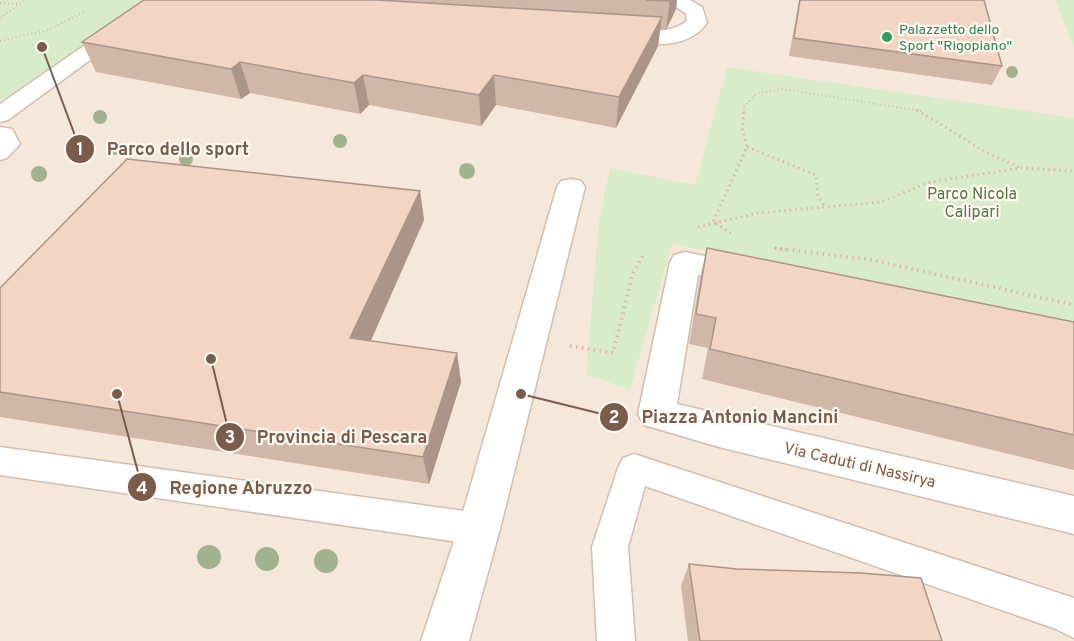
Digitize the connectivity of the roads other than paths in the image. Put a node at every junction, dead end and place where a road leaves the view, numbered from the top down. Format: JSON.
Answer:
{"nodes":[{"id":1,"x":676,"y":0,"type":"edge"},
{"id":2,"x":166,"y":5,"type":"edge"},
{"id":3,"x":595,"y":34,"type":"edge"},
{"id":4,"x":0,"y":115,"type":"edge"},
{"id":5,"x":0,"y":133,"type":"edge"},
{"id":6,"x":0,"y":154,"type":"edge"},
{"id":7,"x":571,"y":187,"type":"dead end"},
{"id":8,"x":774,"y":264,"type":"edge"},
{"id":9,"x":0,"y":461,"type":"edge"},
{"id":10,"x":1074,"y":515,"type":"edge"},
{"id":11,"x":478,"y":530,"type":"junction"},
{"id":12,"x":1074,"y":619,"type":"edge"},
{"id":13,"x":445,"y":641,"type":"edge"},
{"id":14,"x":616,"y":641,"type":"edge"}],
"edges":[{"from":1,"to":3,"type":"street"},
{"from":2,"to":4,"type":"street"},
{"from":5,"to":6,"type":"lane"},
{"from":7,"to":11,"type":"street"},
{"from":8,"to":10,"type":"street","name":"Via Caduti di Nassirya"},
{"from":9,"to":11,"type":"lane"},
{"from":11,"to":13,"type":"street"},
{"from":12,"to":14,"type":"lane"}]}
